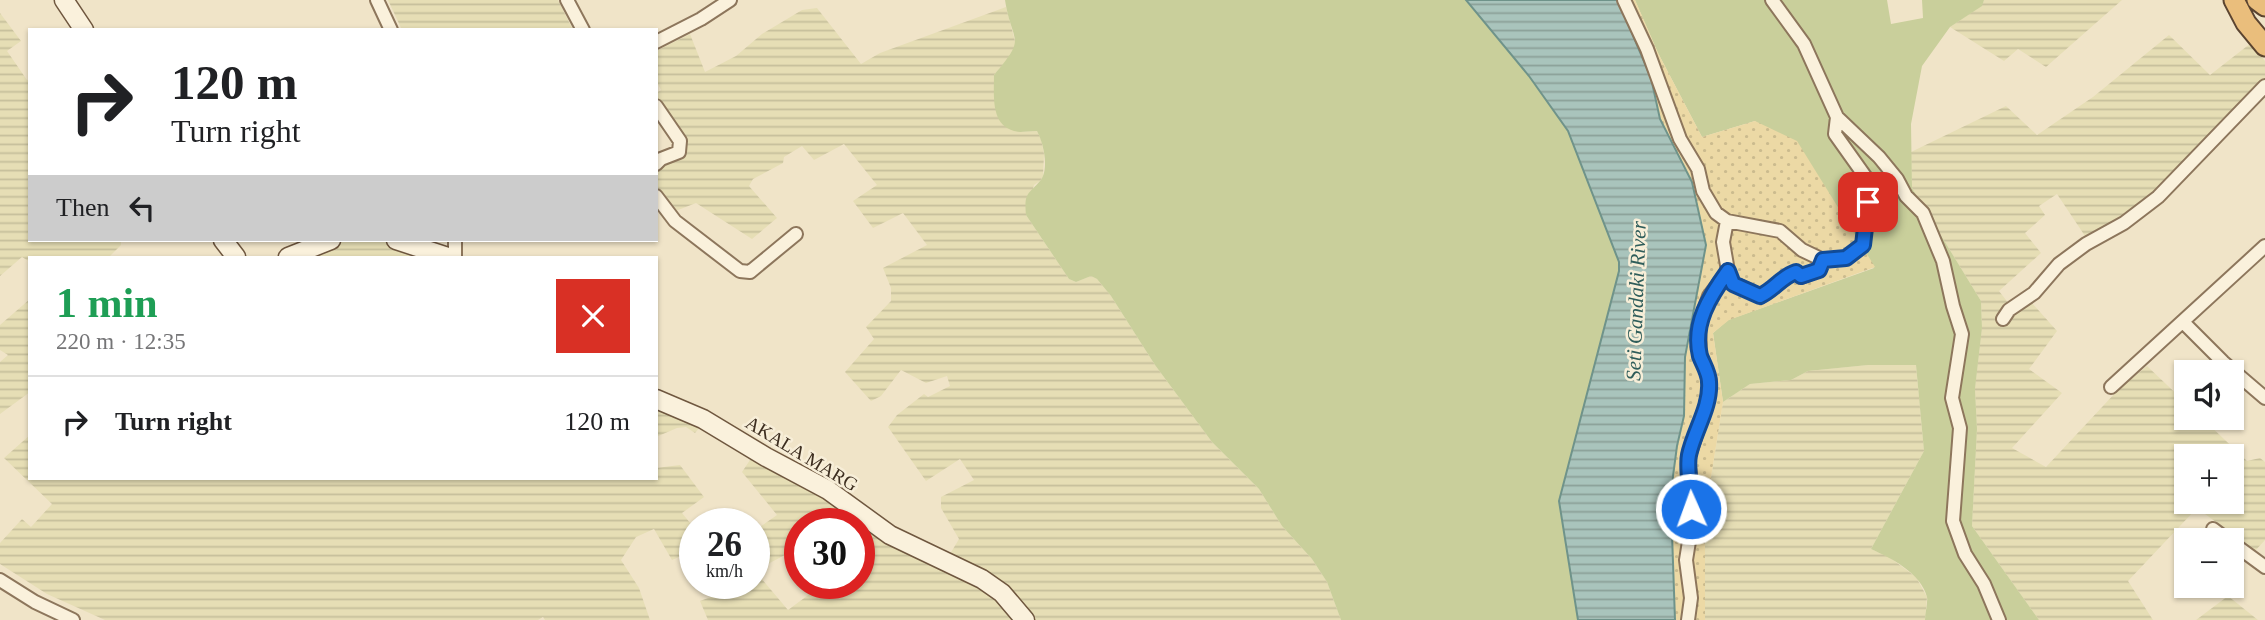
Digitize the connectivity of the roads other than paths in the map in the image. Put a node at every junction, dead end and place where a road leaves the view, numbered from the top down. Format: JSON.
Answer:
{"nodes":[{"id":1,"x":64,"y":0,"type":"edge"},
{"id":2,"x":377,"y":0,"type":"edge"},
{"id":3,"x":567,"y":0,"type":"edge"},
{"id":4,"x":730,"y":0,"type":"edge"},
{"id":5,"x":1624,"y":0,"type":"edge"},
{"id":6,"x":1772,"y":0,"type":"edge"},
{"id":7,"x":2234,"y":0,"type":"edge"},
{"id":8,"x":2257,"y":0,"type":"edge"},
{"id":9,"x":2265,"y":6,"type":"edge"},
{"id":10,"x":83,"y":28,"type":"edge"},
{"id":11,"x":390,"y":28,"type":"edge"},
{"id":12,"x":582,"y":28,"type":"edge"},
{"id":13,"x":658,"y":40,"type":"edge"},
{"id":14,"x":2265,"y":46,"type":"edge"},
{"id":15,"x":2265,"y":86,"type":"edge"},
{"id":16,"x":658,"y":109,"type":"edge"},
{"id":17,"x":1837,"y":117,"type":"junction"},
{"id":18,"x":658,"y":162,"type":"edge"},
{"id":19,"x":658,"y":198,"type":"edge"},
{"id":20,"x":1727,"y":221,"type":"junction"},
{"id":21,"x":796,"y":234,"type":"dead end"},
{"id":22,"x":225,"y":242,"type":"edge"},
{"id":23,"x":326,"y":242,"type":"edge"},
{"id":24,"x":402,"y":242,"type":"edge"},
{"id":25,"x":2265,"y":246,"type":"edge"},
{"id":26,"x":235,"y":256,"type":"edge"},
{"id":27,"x":291,"y":256,"type":"edge"},
{"id":28,"x":445,"y":256,"type":"edge"},
{"id":29,"x":1823,"y":260,"type":"junction"},
{"id":30,"x":1728,"y":271,"type":"junction"},
{"id":31,"x":2003,"y":318,"type":"dead end"},
{"id":32,"x":2183,"y":322,"type":"junction"},
{"id":33,"x":2111,"y":387,"type":"dead end"},
{"id":34,"x":2264,"y":396,"type":"edge"},
{"id":35,"x":658,"y":400,"type":"edge"},
{"id":36,"x":2244,"y":552,"type":"edge"},
{"id":37,"x":2265,"y":567,"type":"edge"},
{"id":38,"x":0,"y":580,"type":"edge"},
{"id":39,"x":73,"y":620,"type":"edge"},
{"id":40,"x":1025,"y":620,"type":"edge"},
{"id":41,"x":1688,"y":620,"type":"edge"},
{"id":42,"x":1999,"y":620,"type":"edge"}],
"edges":[{"from":1,"to":10,"type":"main road"},
{"from":2,"to":11,"type":"street"},
{"from":3,"to":12,"type":"street"},
{"from":4,"to":13,"type":"street"},
{"from":5,"to":20,"type":"street"},
{"from":6,"to":17,"type":"street"},
{"from":7,"to":14,"type":"highway"},
{"from":8,"to":9,"type":"highway"},
{"from":15,"to":31,"type":"street"},
{"from":16,"to":18,"type":"street"},
{"from":17,"to":29,"type":"street"},
{"from":17,"to":42,"type":"street"},
{"from":19,"to":21,"type":"street"},
{"from":20,"to":29,"type":"street"},
{"from":20,"to":30,"type":"street"},
{"from":22,"to":26,"type":"main road"},
{"from":23,"to":27,"type":"main road"},
{"from":24,"to":28,"type":"main road"},
{"from":25,"to":32,"type":"street"},
{"from":29,"to":30,"type":"street"},
{"from":30,"to":41,"type":"street"},
{"from":32,"to":33,"type":"street"},
{"from":32,"to":34,"type":"street"},
{"from":35,"to":40,"type":"main road","name":"AKALA MARG"},
{"from":36,"to":37,"type":"street"},
{"from":38,"to":39,"type":"street"}]}
